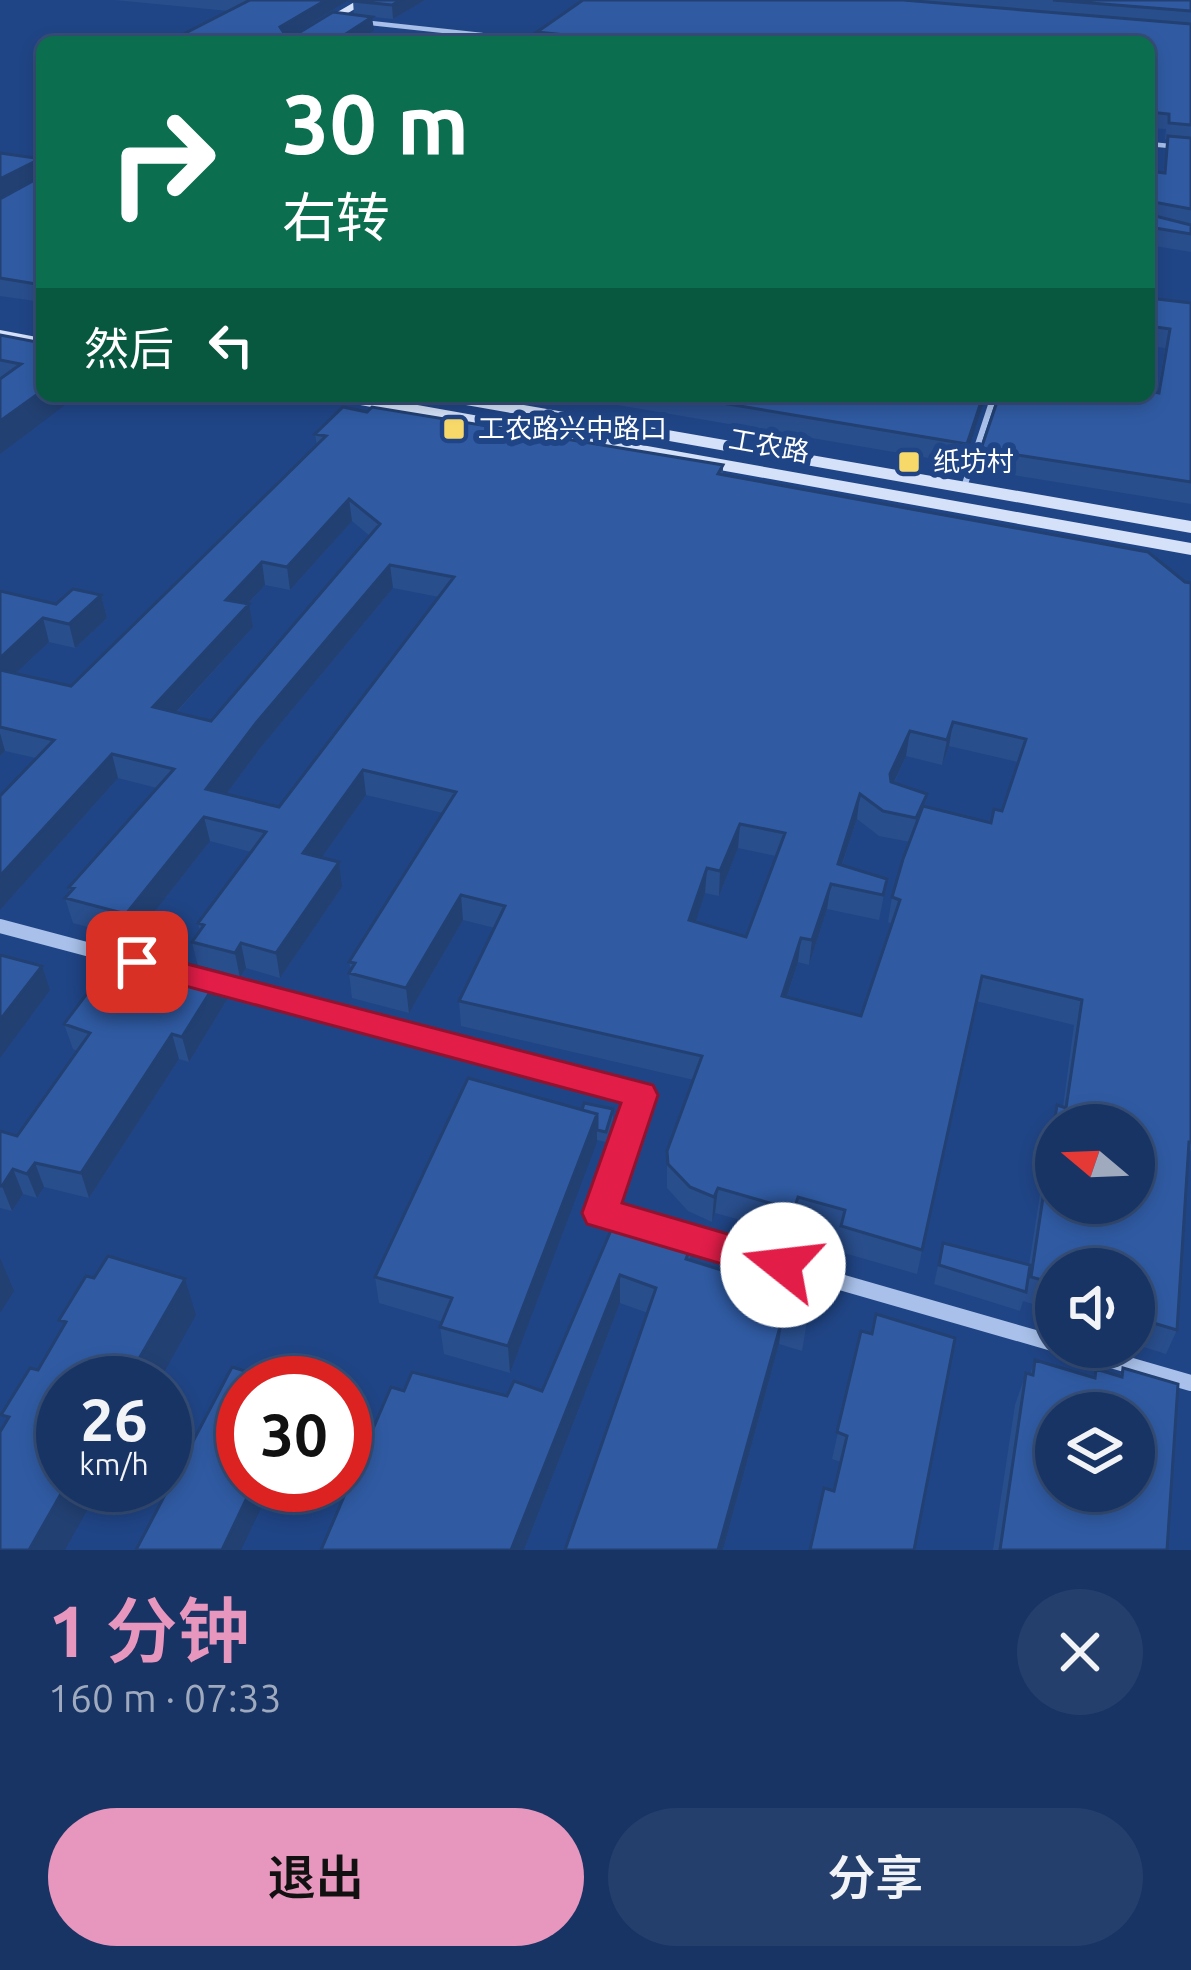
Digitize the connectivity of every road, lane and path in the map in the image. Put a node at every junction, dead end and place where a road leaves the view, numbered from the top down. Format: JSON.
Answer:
{"nodes":[{"id":1,"x":365,"y":0,"type":"edge"},
{"id":2,"x":332,"y":19,"type":"junction"},
{"id":3,"x":482,"y":34,"type":"dead end"},
{"id":4,"x":302,"y":36,"type":"edge"},
{"id":5,"x":1155,"y":144,"type":"edge"},
{"id":6,"x":1191,"y":148,"type":"edge"},
{"id":7,"x":0,"y":318,"type":"edge"},
{"id":8,"x":36,"y":325,"type":"edge"},
{"id":9,"x":0,"y":335,"type":"edge"},
{"id":10,"x":36,"y":342,"type":"edge"},
{"id":11,"x":371,"y":402,"type":"edge"},
{"id":12,"x":476,"y":402,"type":"edge"},
{"id":13,"x":992,"y":402,"type":"edge"},
{"id":14,"x":964,"y":487,"type":"junction"},
{"id":15,"x":1191,"y":527,"type":"edge"},
{"id":16,"x":1191,"y":549,"type":"edge"},
{"id":17,"x":0,"y":926,"type":"edge"},
{"id":18,"x":137,"y":962,"type":"edge"},
{"id":19,"x":183,"y":974,"type":"edge"},
{"id":20,"x":1035,"y":1338,"type":"edge"},
{"id":21,"x":1139,"y":1368,"type":"edge"},
{"id":22,"x":1191,"y":1383,"type":"edge"}],
"edges":[{"from":1,"to":2,"type":"main road"},
{"from":2,"to":3,"type":"lane"},
{"from":2,"to":4,"type":"main road"},
{"from":5,"to":6,"type":"lane"},
{"from":7,"to":8,"type":"main road"},
{"from":9,"to":10,"type":"main road"},
{"from":11,"to":16,"type":"main road","name":"工农路"},
{"from":12,"to":14,"type":"main road","name":"工农路"},
{"from":13,"to":14,"type":"lane"},
{"from":14,"to":15,"type":"main road","name":"工农路"},
{"from":17,"to":18,"type":"street"},
{"from":19,"to":20,"type":"street"},
{"from":21,"to":22,"type":"street"}]}
